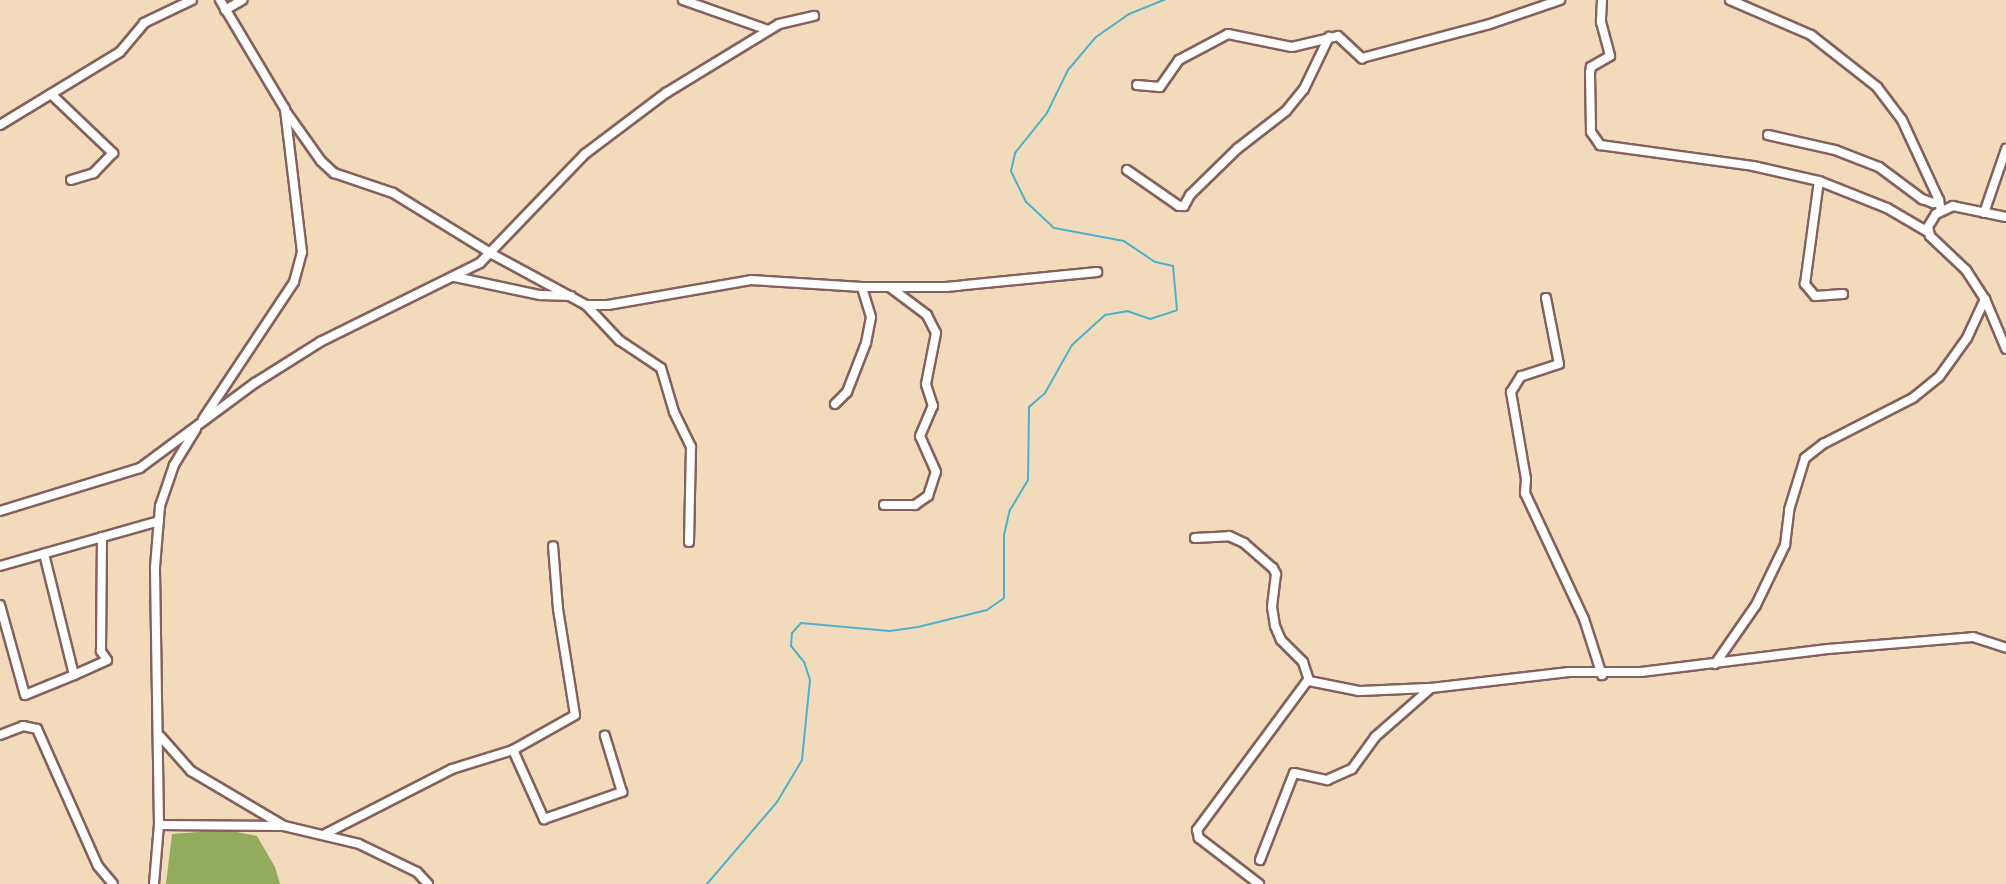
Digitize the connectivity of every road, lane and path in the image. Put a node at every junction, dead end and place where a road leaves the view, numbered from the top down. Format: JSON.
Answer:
{"nodes":[{"id":1,"x":192,"y":0,"type":"edge"},
{"id":2,"x":220,"y":0,"type":"edge"},
{"id":3,"x":242,"y":0,"type":"edge"},
{"id":4,"x":682,"y":0,"type":"edge"},
{"id":5,"x":1560,"y":0,"type":"edge"},
{"id":6,"x":1602,"y":0,"type":"edge"},
{"id":7,"x":1730,"y":0,"type":"edge"},
{"id":8,"x":225,"y":10,"type":"junction"},
{"id":9,"x":814,"y":16,"type":"dead end"},
{"id":10,"x":768,"y":30,"type":"junction"},
{"id":11,"x":1329,"y":37,"type":"junction"},
{"id":12,"x":1137,"y":85,"type":"dead end"},
{"id":13,"x":51,"y":94,"type":"junction"},
{"id":14,"x":285,"y":109,"type":"junction"},
{"id":15,"x":0,"y":125,"type":"edge"},
{"id":16,"x":1768,"y":135,"type":"dead end"},
{"id":17,"x":2006,"y":149,"type":"edge"},
{"id":18,"x":1127,"y":170,"type":"dead end"},
{"id":19,"x":71,"y":180,"type":"dead end"},
{"id":20,"x":1819,"y":181,"type":"junction"},
{"id":21,"x":1940,"y":200,"type":"junction"},
{"id":22,"x":1941,"y":211,"type":"junction"},
{"id":23,"x":1984,"y":213,"type":"junction"},
{"id":24,"x":2006,"y":217,"type":"edge"},
{"id":25,"x":1928,"y":232,"type":"junction"},
{"id":26,"x":492,"y":254,"type":"junction"},
{"id":27,"x":1097,"y":272,"type":"dead end"},
{"id":28,"x":455,"y":277,"type":"junction"},
{"id":29,"x":862,"y":287,"type":"junction"},
{"id":30,"x":890,"y":287,"type":"junction"},
{"id":31,"x":1843,"y":294,"type":"dead end"},
{"id":32,"x":571,"y":297,"type":"junction"},
{"id":33,"x":1546,"y":298,"type":"dead end"},
{"id":34,"x":1985,"y":299,"type":"junction"},
{"id":35,"x":586,"y":305,"type":"junction"},
{"id":36,"x":2006,"y":350,"type":"edge"},
{"id":37,"x":835,"y":405,"type":"dead end"},
{"id":38,"x":200,"y":424,"type":"junction"},
{"id":39,"x":884,"y":505,"type":"dead end"},
{"id":40,"x":0,"y":511,"type":"edge"},
{"id":41,"x":159,"y":521,"type":"junction"},
{"id":42,"x":102,"y":537,"type":"junction"},
{"id":43,"x":1195,"y":538,"type":"dead end"},
{"id":44,"x":690,"y":542,"type":"dead end"},
{"id":45,"x":554,"y":546,"type":"dead end"},
{"id":46,"x":44,"y":554,"type":"junction"},
{"id":47,"x":0,"y":566,"type":"edge"},
{"id":48,"x":0,"y":605,"type":"edge"},
{"id":49,"x":2006,"y":648,"type":"edge"},
{"id":50,"x":1715,"y":664,"type":"junction"},
{"id":51,"x":74,"y":675,"type":"junction"},
{"id":52,"x":1602,"y":675,"type":"junction"},
{"id":53,"x":1308,"y":680,"type":"junction"},
{"id":54,"x":1431,"y":688,"type":"junction"},
{"id":55,"x":0,"y":735,"type":"edge"},
{"id":56,"x":160,"y":736,"type":"junction"},
{"id":57,"x":605,"y":736,"type":"dead end"},
{"id":58,"x":513,"y":750,"type":"junction"},
{"id":59,"x":159,"y":825,"type":"junction"},
{"id":60,"x":284,"y":826,"type":"junction"},
{"id":61,"x":325,"y":834,"type":"junction"},
{"id":62,"x":1260,"y":860,"type":"dead end"},
{"id":63,"x":113,"y":884,"type":"edge"},
{"id":64,"x":154,"y":884,"type":"edge"},
{"id":65,"x":428,"y":884,"type":"edge"},
{"id":66,"x":1259,"y":884,"type":"edge"}],
"edges":[{"from":1,"to":13,"type":"street"},
{"from":2,"to":8,"type":"street"},
{"from":3,"to":8,"type":"street"},
{"from":4,"to":10,"type":"street"},
{"from":5,"to":11,"type":"street"},
{"from":6,"to":20,"type":"street"},
{"from":7,"to":21,"type":"street"},
{"from":8,"to":14,"type":"street"},
{"from":9,"to":10,"type":"street"},
{"from":10,"to":26,"type":"street"},
{"from":11,"to":12,"type":"street"},
{"from":11,"to":18,"type":"street"},
{"from":13,"to":15,"type":"street"},
{"from":13,"to":19,"type":"street"},
{"from":14,"to":26,"type":"street"},
{"from":14,"to":38,"type":"street"},
{"from":16,"to":21,"type":"street"},
{"from":17,"to":23,"type":"street"},
{"from":20,"to":25,"type":"street"},
{"from":20,"to":31,"type":"street"},
{"from":21,"to":22,"type":"street"},
{"from":22,"to":23,"type":"street"},
{"from":22,"to":25,"type":"street"},
{"from":23,"to":24,"type":"street"},
{"from":25,"to":34,"type":"street"},
{"from":26,"to":28,"type":"street"},
{"from":26,"to":32,"type":"street"},
{"from":27,"to":30,"type":"street"},
{"from":28,"to":32,"type":"street"},
{"from":28,"to":38,"type":"street"},
{"from":29,"to":30,"type":"street"},
{"from":29,"to":35,"type":"street"},
{"from":29,"to":37,"type":"street"},
{"from":30,"to":39,"type":"street"},
{"from":32,"to":35,"type":"street"},
{"from":33,"to":52,"type":"street"},
{"from":34,"to":36,"type":"street"},
{"from":34,"to":50,"type":"street"},
{"from":35,"to":44,"type":"street"},
{"from":38,"to":40,"type":"street"},
{"from":38,"to":41,"type":"street"},
{"from":41,"to":42,"type":"street"},
{"from":41,"to":56,"type":"street"},
{"from":42,"to":46,"type":"street"},
{"from":42,"to":51,"type":"street"},
{"from":43,"to":53,"type":"street"},
{"from":45,"to":58,"type":"street"},
{"from":46,"to":47,"type":"street"},
{"from":46,"to":51,"type":"street"},
{"from":48,"to":51,"type":"street"},
{"from":49,"to":50,"type":"street"},
{"from":50,"to":52,"type":"street"},
{"from":52,"to":54,"type":"street"},
{"from":53,"to":54,"type":"street"},
{"from":53,"to":66,"type":"street"},
{"from":54,"to":62,"type":"street"},
{"from":55,"to":63,"type":"street"},
{"from":56,"to":59,"type":"street"},
{"from":56,"to":60,"type":"street"},
{"from":57,"to":58,"type":"street"},
{"from":58,"to":61,"type":"street"},
{"from":59,"to":60,"type":"street"},
{"from":59,"to":64,"type":"street"},
{"from":60,"to":61,"type":"street"},
{"from":61,"to":65,"type":"street"}]}
